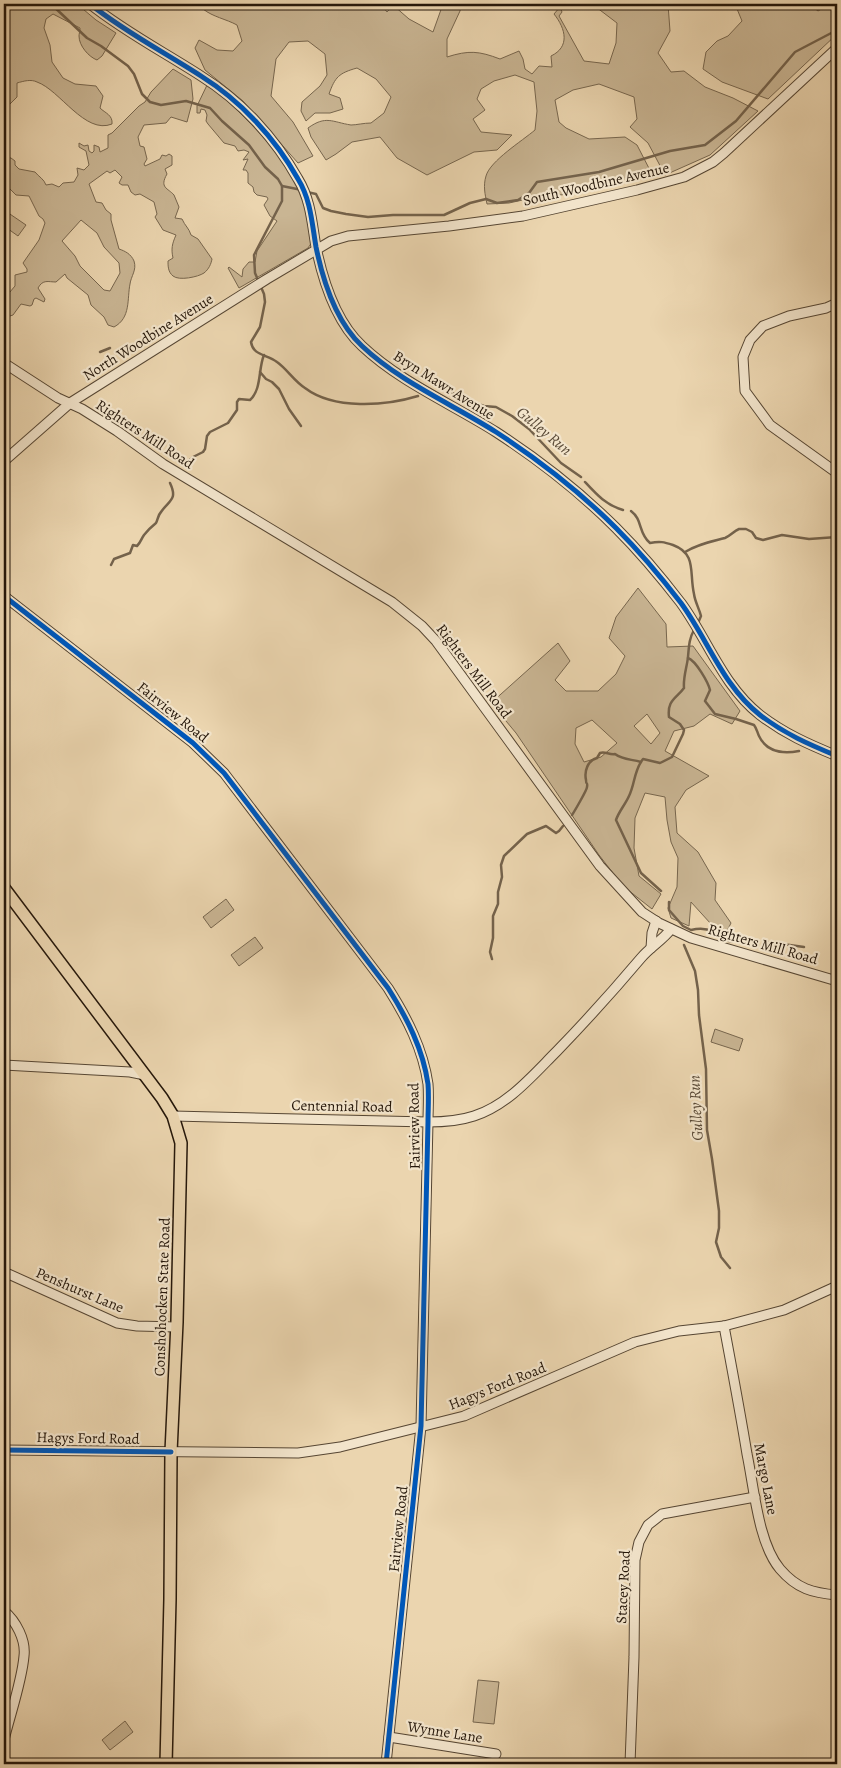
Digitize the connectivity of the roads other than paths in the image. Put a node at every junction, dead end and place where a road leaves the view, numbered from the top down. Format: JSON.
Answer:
{"nodes":[{"id":1,"x":90,"y":4,"type":"edge"},
{"id":2,"x":837,"y":48,"type":"edge"},
{"id":3,"x":317,"y":250,"type":"junction"},
{"id":4,"x":837,"y":303,"type":"edge"},
{"id":5,"x":4,"y":363,"type":"edge"},
{"id":6,"x":70,"y":403,"type":"junction"},
{"id":7,"x":4,"y":460,"type":"edge"},
{"id":8,"x":837,"y":473,"type":"edge"},
{"id":9,"x":4,"y":596,"type":"edge"},
{"id":10,"x":837,"y":756,"type":"edge"},
{"id":11,"x":4,"y":888,"type":"edge"},
{"id":12,"x":656,"y":921,"type":"junction"},
{"id":13,"x":672,"y":929,"type":"junction"},
{"id":14,"x":651,"y":948,"type":"junction"},
{"id":15,"x":837,"y":981,"type":"edge"},
{"id":16,"x":4,"y":1066,"type":"edge"},
{"id":17,"x":145,"y":1075,"type":"junction"},
{"id":18,"x":172,"y":1116,"type":"junction"},
{"id":19,"x":428,"y":1122,"type":"junction"},
{"id":20,"x":4,"y":1272,"type":"edge"},
{"id":21,"x":837,"y":1286,"type":"edge"},
{"id":22,"x":177,"y":1326,"type":"junction"},
{"id":23,"x":724,"y":1326,"type":"junction"},
{"id":24,"x":421,"y":1426,"type":"junction"},
{"id":25,"x":4,"y":1450,"type":"edge"},
{"id":26,"x":171,"y":1452,"type":"junction"},
{"id":27,"x":755,"y":1497,"type":"junction"},
{"id":28,"x":837,"y":1595,"type":"edge"},
{"id":29,"x":4,"y":1612,"type":"edge"},
{"id":30,"x":389,"y":1737,"type":"junction"},
{"id":31,"x":4,"y":1740,"type":"edge"},
{"id":32,"x":496,"y":1754,"type":"dead end"},
{"id":33,"x":166,"y":1764,"type":"edge"},
{"id":34,"x":386,"y":1764,"type":"edge"},
{"id":35,"x":630,"y":1764,"type":"edge"}],
"edges":[{"from":1,"to":3,"type":"street","name":"Bryn Mawr Avenue"},
{"from":2,"to":3,"type":"street","name":"South Woodbine Avenue"},
{"from":3,"to":6,"type":"street","name":"North Woodbine Avenue"},
{"from":3,"to":10,"type":"street","name":"Bryn Mawr Avenue"},
{"from":4,"to":8,"type":"street"},
{"from":5,"to":6,"type":"street","name":"Righters Mill Road"},
{"from":6,"to":7,"type":"street","name":"North Woodbine Avenue"},
{"from":6,"to":12,"type":"street","name":"Righters Mill Road"},
{"from":9,"to":19,"type":"street","name":"Fairview Road"},
{"from":11,"to":17,"type":"main road","name":"Conshohocken State Road"},
{"from":12,"to":13,"type":"street","name":"Righters Mill Road"},
{"from":12,"to":14,"type":"street"},
{"from":13,"to":14,"type":"street","name":"Centennial Road"},
{"from":13,"to":15,"type":"street","name":"Righters Mill Road"},
{"from":14,"to":19,"type":"street","name":"Centennial Road"},
{"from":16,"to":17,"type":"street"},
{"from":17,"to":18,"type":"main road","name":"Conshohocken State Road"},
{"from":18,"to":19,"type":"street","name":"Centennial Road"},
{"from":18,"to":22,"type":"main road","name":"Conshohocken State Road"},
{"from":19,"to":24,"type":"street","name":"Fairview Road"},
{"from":20,"to":22,"type":"street","name":"Penshurst Lane"},
{"from":21,"to":23,"type":"street","name":"Hagys Ford Road"},
{"from":22,"to":26,"type":"main road","name":"Conshohocken State Road"},
{"from":23,"to":24,"type":"street","name":"Hagys Ford Road"},
{"from":23,"to":27,"type":"street","name":"Margo Lane"},
{"from":24,"to":26,"type":"street","name":"Hagys Ford Road"},
{"from":24,"to":30,"type":"street","name":"Fairview Road"},
{"from":25,"to":26,"type":"street","name":"Hagys Ford Road"},
{"from":26,"to":33,"type":"main road","name":"Conshohocken State Road"},
{"from":27,"to":28,"type":"street","name":"Margo Lane"},
{"from":27,"to":35,"type":"street","name":"Stacey Road"},
{"from":29,"to":31,"type":"street"},
{"from":30,"to":32,"type":"street","name":"Wynne Lane"},
{"from":30,"to":34,"type":"street","name":"Fairview Road"}]}
